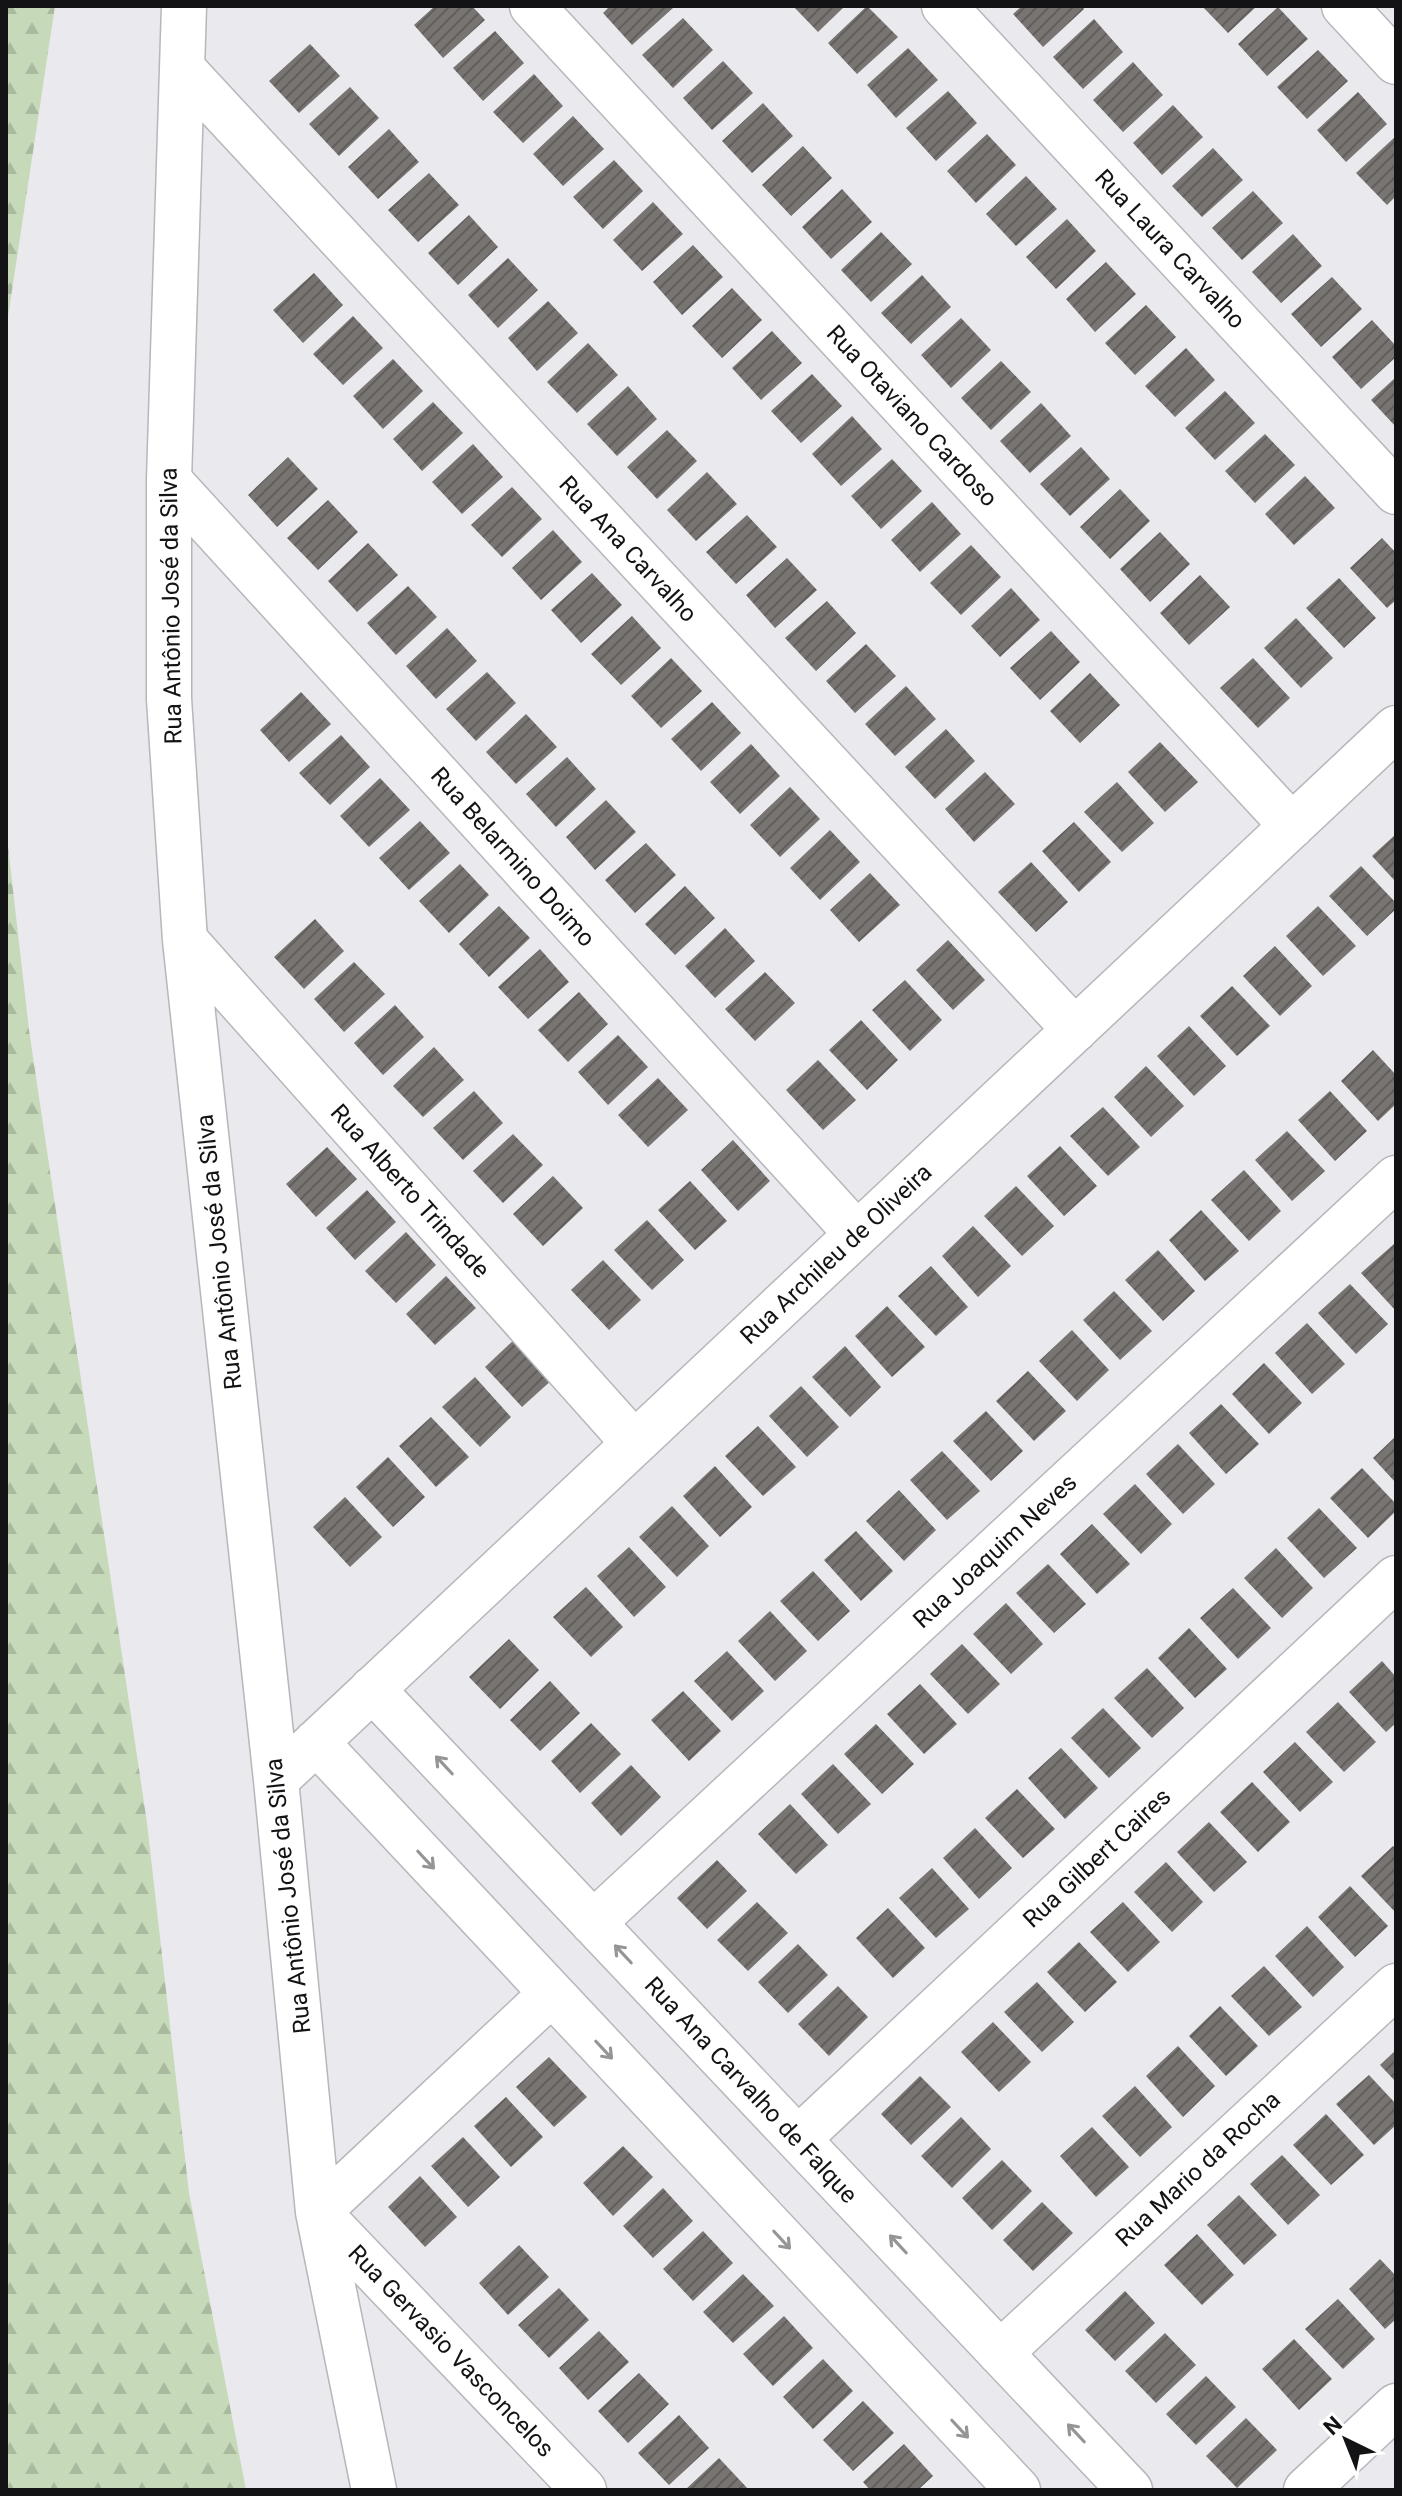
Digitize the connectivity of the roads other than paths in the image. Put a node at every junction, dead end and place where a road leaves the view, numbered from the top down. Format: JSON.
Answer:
{"nodes":[{"id":1,"x":184,"y":6,"type":"edge"},
{"id":2,"x":532,"y":6,"type":"edge"},
{"id":3,"x":944,"y":6,"type":"edge"},
{"id":4,"x":1344,"y":6,"type":"edge"},
{"id":5,"x":1396,"y":62,"type":"edge"},
{"id":6,"x":182,"y":68,"type":"junction"},
{"id":7,"x":169,"y":480,"type":"junction"},
{"id":8,"x":1396,"y":492,"type":"edge"},
{"id":9,"x":1396,"y":728,"type":"edge"},
{"id":10,"x":1292,"y":826,"type":"junction"},
{"id":11,"x":185,"y":940,"type":"junction"},
{"id":12,"x":1075,"y":1030,"type":"junction"},
{"id":13,"x":1396,"y":1178,"type":"edge"},
{"id":14,"x":857,"y":1234,"type":"junction"},
{"id":15,"x":634,"y":1443,"type":"junction"},
{"id":16,"x":1396,"y":1578,"type":"edge"},
{"id":17,"x":372,"y":1689,"type":"junction"},
{"id":18,"x":316,"y":1742,"type":"junction"},
{"id":19,"x":276,"y":1780,"type":"junction"},
{"id":20,"x":593,"y":1923,"type":"junction"},
{"id":21,"x":1396,"y":1986,"type":"edge"},
{"id":22,"x":551,"y":1994,"type":"junction"},
{"id":23,"x":798,"y":2139,"type":"junction"},
{"id":24,"x":318,"y":2212,"type":"junction"},
{"id":25,"x":1000,"y":2353,"type":"junction"},
{"id":26,"x":1396,"y":2406,"type":"edge"},
{"id":27,"x":374,"y":2490,"type":"edge"},
{"id":28,"x":584,"y":2490,"type":"edge"},
{"id":29,"x":1018,"y":2490,"type":"edge"},
{"id":30,"x":1130,"y":2490,"type":"edge"},
{"id":31,"x":1306,"y":2490,"type":"edge"}],
"edges":[{"from":1,"to":6,"type":"street","name":"Rua Antônio José da Silva"},
{"from":2,"to":10,"type":"street","name":"Rua Otaviano Cardoso"},
{"from":3,"to":8,"type":"street","name":"Rua Laura Carvalho"},
{"from":4,"to":5,"type":"street"},
{"from":6,"to":7,"type":"street","name":"Rua Antônio José da Silva"},
{"from":6,"to":12,"type":"street","name":"Rua Ana Carvalho"},
{"from":7,"to":11,"type":"street","name":"Rua Antônio José da Silva"},
{"from":7,"to":14,"type":"street","name":"Rua Belarmino Doimo"},
{"from":9,"to":10,"type":"street","name":"Rua Archileu de Oliveira"},
{"from":10,"to":12,"type":"street","name":"Rua Archileu de Oliveira"},
{"from":11,"to":15,"type":"street","name":"Rua Alberto Trindade"},
{"from":11,"to":19,"type":"street","name":"Rua Antônio José da Silva"},
{"from":12,"to":14,"type":"street","name":"Rua Archileu de Oliveira"},
{"from":13,"to":20,"type":"street","name":"Rua Joaquim Neves"},
{"from":14,"to":15,"type":"street","name":"Rua Archileu de Oliveira"},
{"from":15,"to":17,"type":"street","name":"Rua Archileu de Oliveira"},
{"from":16,"to":23,"type":"street","name":"Rua Gilbert Caires"},
{"from":17,"to":18,"type":"street","name":"Rua Archileu de Oliveira"},
{"from":20,"to":17,"type":"street","name":"Rua Ana Carvalho de Falque","one_way":true},
{"from":18,"to":19,"type":"street","name":"Rua Archileu de Oliveira"},
{"from":18,"to":22,"type":"street","one_way":true},
{"from":19,"to":24,"type":"street","name":"Rua Antônio José da Silva"},
{"from":23,"to":20,"type":"street","name":"Rua Ana Carvalho de Falque","one_way":true},
{"from":21,"to":25,"type":"street","name":"Rua Mario da Rocha"},
{"from":22,"to":24,"type":"street"},
{"from":22,"to":29,"type":"street","one_way":true},
{"from":25,"to":23,"type":"street","name":"Rua Ana Carvalho de Falque","one_way":true},
{"from":24,"to":27,"type":"street","name":"Rua Antônio José da Silva"},
{"from":24,"to":28,"type":"street","name":"Rua Gervasio Vasconcelos"},
{"from":30,"to":25,"type":"street","name":"Rua Ana Carvalho de Falque","one_way":true},
{"from":26,"to":31,"type":"street"}]}
